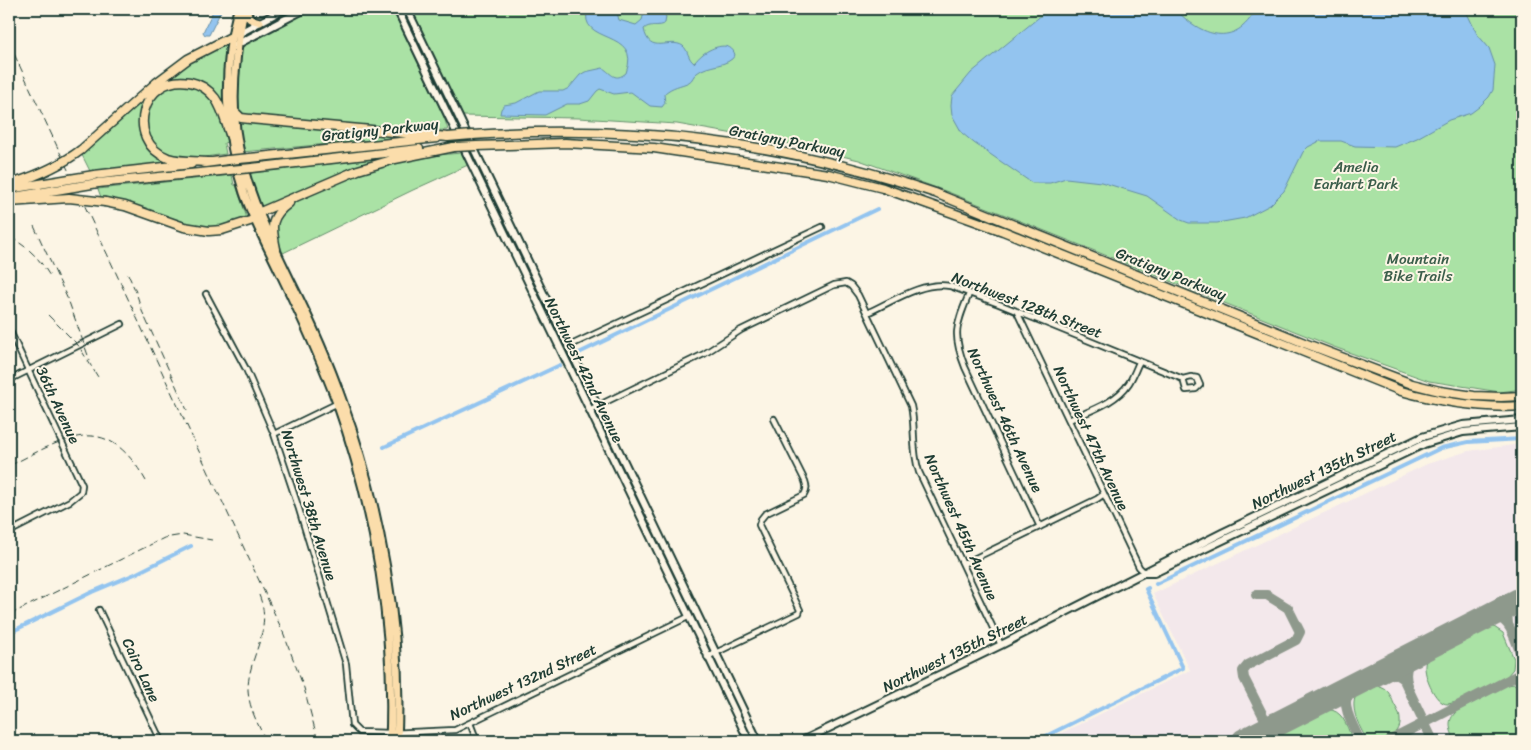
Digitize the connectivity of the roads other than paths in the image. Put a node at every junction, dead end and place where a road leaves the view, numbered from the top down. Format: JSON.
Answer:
{"nodes":[{"id":1,"x":238,"y":9,"type":"edge"},
{"id":2,"x":245,"y":9,"type":"edge"},
{"id":3,"x":284,"y":9,"type":"edge"},
{"id":4,"x":305,"y":9,"type":"edge"},
{"id":5,"x":397,"y":9,"type":"edge"},
{"id":6,"x":407,"y":9,"type":"edge"},
{"id":7,"x":260,"y":22,"type":"junction"},
{"id":8,"x":240,"y":33,"type":"junction"},
{"id":9,"x":231,"y":38,"type":"junction"},
{"id":10,"x":234,"y":46,"type":"junction"},
{"id":11,"x":235,"y":112,"type":"junction"},
{"id":12,"x":231,"y":137,"type":"junction"},
{"id":13,"x":448,"y":137,"type":"junction"},
{"id":14,"x":454,"y":147,"type":"junction"},
{"id":15,"x":210,"y":162,"type":"junction"},
{"id":16,"x":9,"y":185,"type":"edge"},
{"id":17,"x":9,"y":189,"type":"edge"},
{"id":18,"x":298,"y":196,"type":"junction"},
{"id":19,"x":9,"y":200,"type":"edge"},
{"id":20,"x":499,"y":202,"type":"junction"},
{"id":21,"x":491,"y":206,"type":"junction"},
{"id":22,"x":256,"y":216,"type":"junction"},
{"id":23,"x":822,"y":227,"type":"dead end"},
{"id":24,"x":276,"y":249,"type":"junction"},
{"id":25,"x":536,"y":279,"type":"junction"},
{"id":26,"x":528,"y":283,"type":"junction"},
{"id":27,"x":206,"y":294,"type":"dead end"},
{"id":28,"x":969,"y":294,"type":"junction"},
{"id":29,"x":1017,"y":312,"type":"junction"},
{"id":30,"x":867,"y":313,"type":"junction"},
{"id":31,"x":122,"y":324,"type":"dead end"},
{"id":32,"x":9,"y":329,"type":"edge"},
{"id":33,"x":569,"y":346,"type":"junction"},
{"id":34,"x":1140,"y":362,"type":"junction"},
{"id":35,"x":28,"y":371,"type":"junction"},
{"id":36,"x":1181,"y":378,"type":"dead end"},
{"id":37,"x":9,"y":380,"type":"edge"},
{"id":38,"x":1522,"y":396,"type":"edge"},
{"id":39,"x":340,"y":402,"type":"junction"},
{"id":40,"x":597,"y":406,"type":"junction"},
{"id":41,"x":1522,"y":406,"type":"edge"},
{"id":42,"x":589,"y":410,"type":"junction"},
{"id":43,"x":774,"y":419,"type":"dead end"},
{"id":44,"x":1069,"y":420,"type":"junction"},
{"id":45,"x":1522,"y":420,"type":"edge"},
{"id":46,"x":1522,"y":427,"type":"edge"},
{"id":47,"x":274,"y":434,"type":"junction"},
{"id":48,"x":615,"y":444,"type":"junction"},
{"id":49,"x":607,"y":447,"type":"junction"},
{"id":50,"x":1344,"y":478,"type":"junction"},
{"id":51,"x":632,"y":480,"type":"junction"},
{"id":52,"x":625,"y":484,"type":"junction"},
{"id":53,"x":1104,"y":494,"type":"junction"},
{"id":54,"x":1040,"y":526,"type":"junction"},
{"id":55,"x":9,"y":532,"type":"edge"},
{"id":56,"x":963,"y":564,"type":"junction"},
{"id":57,"x":1145,"y":573,"type":"junction"},
{"id":58,"x":99,"y":610,"type":"dead end"},
{"id":59,"x":696,"y":613,"type":"junction"},
{"id":60,"x":688,"y":617,"type":"junction"},
{"id":61,"x":1001,"y":645,"type":"junction"},
{"id":62,"x":715,"y":653,"type":"junction"},
{"id":63,"x":707,"y":657,"type":"junction"},
{"id":64,"x":470,"y":723,"type":"junction"},
{"id":65,"x":359,"y":732,"type":"joint"},
{"id":66,"x":394,"y":733,"type":"junction"},
{"id":67,"x":161,"y":741,"type":"edge"},
{"id":68,"x":390,"y":741,"type":"edge"},
{"id":69,"x":397,"y":741,"type":"edge"},
{"id":70,"x":477,"y":741,"type":"edge"},
{"id":71,"x":749,"y":741,"type":"edge"},
{"id":72,"x":758,"y":741,"type":"edge"},
{"id":73,"x":802,"y":741,"type":"edge"}],
"edges":[{"from":1,"to":9,"type":"main road"},
{"from":2,"to":7,"type":"main road"},
{"from":2,"to":8,"type":"main road"},
{"from":3,"to":7,"type":"main road"},
{"from":4,"to":10,"type":"main road"},
{"from":5,"to":21,"type":"main road","name":"Northwest 42nd Avenue"},
{"from":6,"to":20,"type":"main road","name":"Northwest 42nd Avenue"},
{"from":7,"to":8,"type":"main road"},
{"from":8,"to":9,"type":"main road"},
{"from":8,"to":10,"type":"main road"},
{"from":9,"to":10,"type":"main road"},
{"from":9,"to":16,"type":"highway","bridge":true},
{"from":10,"to":11,"type":"main road"},
{"from":10,"to":12,"type":"main road"},
{"from":11,"to":13,"type":"highway"},
{"from":11,"to":22,"type":"main road"},
{"from":12,"to":15,"type":"highway"},
{"from":12,"to":22,"type":"main road"},
{"from":13,"to":15,"type":"highway","name":"Gratigny Parkway","bridge":true},
{"from":13,"to":38,"type":"highway","name":"Gratigny Parkway","bridge":true},
{"from":14,"to":18,"type":"highway"},
{"from":14,"to":19,"type":"highway","name":"Gratigny Parkway","bridge":true},
{"from":14,"to":41,"type":"highway","name":"Gratigny Parkway","bridge":true},
{"from":15,"to":17,"type":"highway","name":"Gratigny Parkway","bridge":true},
{"from":18,"to":22,"type":"highway"},
{"from":18,"to":24,"type":"highway"},
{"from":19,"to":22,"type":"highway","bridge":true},
{"from":20,"to":21,"type":"main road"},
{"from":20,"to":25,"type":"main road","name":"Northwest 42nd Avenue"},
{"from":21,"to":26,"type":"main road","name":"Northwest 42nd Avenue"},
{"from":22,"to":24,"type":"main road"},
{"from":22,"to":39,"type":"main road"},
{"from":23,"to":33,"type":"street"},
{"from":24,"to":39,"type":"main road"},
{"from":25,"to":26,"type":"main road"},
{"from":25,"to":33,"type":"main road","name":"Northwest 42nd Avenue"},
{"from":26,"to":42,"type":"main road","name":"Northwest 42nd Avenue"},
{"from":27,"to":47,"type":"street","name":"Northwest 38th Avenue"},
{"from":28,"to":29,"type":"street","name":"Northwest 128th Street"},
{"from":28,"to":30,"type":"street","name":"Northwest 128th Street"},
{"from":28,"to":54,"type":"street","name":"Northwest 46th Avenue"},
{"from":29,"to":34,"type":"street","name":"Northwest 128th Street"},
{"from":29,"to":44,"type":"street","name":"Northwest 47th Avenue"},
{"from":30,"to":40,"type":"street","name":"Northwest 45th Avenue"},
{"from":30,"to":56,"type":"street","name":"Northwest 45th Avenue"},
{"from":31,"to":35,"type":"street"},
{"from":32,"to":35,"type":"street","name":"36th Avenue"},
{"from":33,"to":40,"type":"main road","name":"Northwest 42nd Avenue"},
{"from":34,"to":36,"type":"street","name":"Northwest 128th Street"},
{"from":34,"to":44,"type":"street"},
{"from":35,"to":37,"type":"street"},
{"from":35,"to":55,"type":"street","name":"36th Avenue"},
{"from":39,"to":47,"type":"street"},
{"from":39,"to":66,"type":"main road"},
{"from":40,"to":42,"type":"street"},
{"from":40,"to":48,"type":"main road","name":"Northwest 42nd Avenue"},
{"from":42,"to":49,"type":"main road","name":"Northwest 42nd Avenue"},
{"from":43,"to":62,"type":"street"},
{"from":44,"to":53,"type":"street","name":"Northwest 47th Avenue"},
{"from":45,"to":50,"type":"main road","name":"Northwest 135th Street"},
{"from":46,"to":50,"type":"main road","name":"Northwest 135th Street"},
{"from":47,"to":65,"type":"street","name":"Northwest 38th Avenue"},
{"from":48,"to":49,"type":"main road"},
{"from":48,"to":51,"type":"main road","name":"Northwest 42nd Avenue"},
{"from":49,"to":52,"type":"main road","name":"Northwest 42nd Avenue"},
{"from":50,"to":57,"type":"main road","name":"Northwest 135th Street"},
{"from":51,"to":52,"type":"main road"},
{"from":51,"to":59,"type":"main road","name":"Northwest 42nd Avenue"},
{"from":52,"to":60,"type":"main road","name":"Northwest 42nd Avenue"},
{"from":53,"to":54,"type":"street"},
{"from":53,"to":57,"type":"street","name":"Northwest 47th Avenue"},
{"from":54,"to":56,"type":"street"},
{"from":56,"to":61,"type":"street","name":"Northwest 45th Avenue"},
{"from":57,"to":61,"type":"main road","name":"Northwest 135th Street"},
{"from":58,"to":67,"type":"street","name":"Cairo Lane"},
{"from":59,"to":60,"type":"main road"},
{"from":59,"to":62,"type":"main road","name":"Northwest 42nd Avenue"},
{"from":60,"to":63,"type":"main road","name":"Northwest 42nd Avenue"},
{"from":60,"to":64,"type":"street","name":"Northwest 132nd Street"},
{"from":61,"to":73,"type":"main road","name":"Northwest 135th Street"},
{"from":62,"to":63,"type":"street"},
{"from":62,"to":72,"type":"main road","name":"Northwest 42nd Avenue"},
{"from":63,"to":71,"type":"main road","name":"Northwest 42nd Avenue"},
{"from":64,"to":66,"type":"street","name":"Northwest 132nd Street"},
{"from":64,"to":70,"type":"street"},
{"from":65,"to":66,"type":"street","name":"Northwest 132nd Street"},
{"from":66,"to":68,"type":"main road"},
{"from":66,"to":69,"type":"main road"}]}
